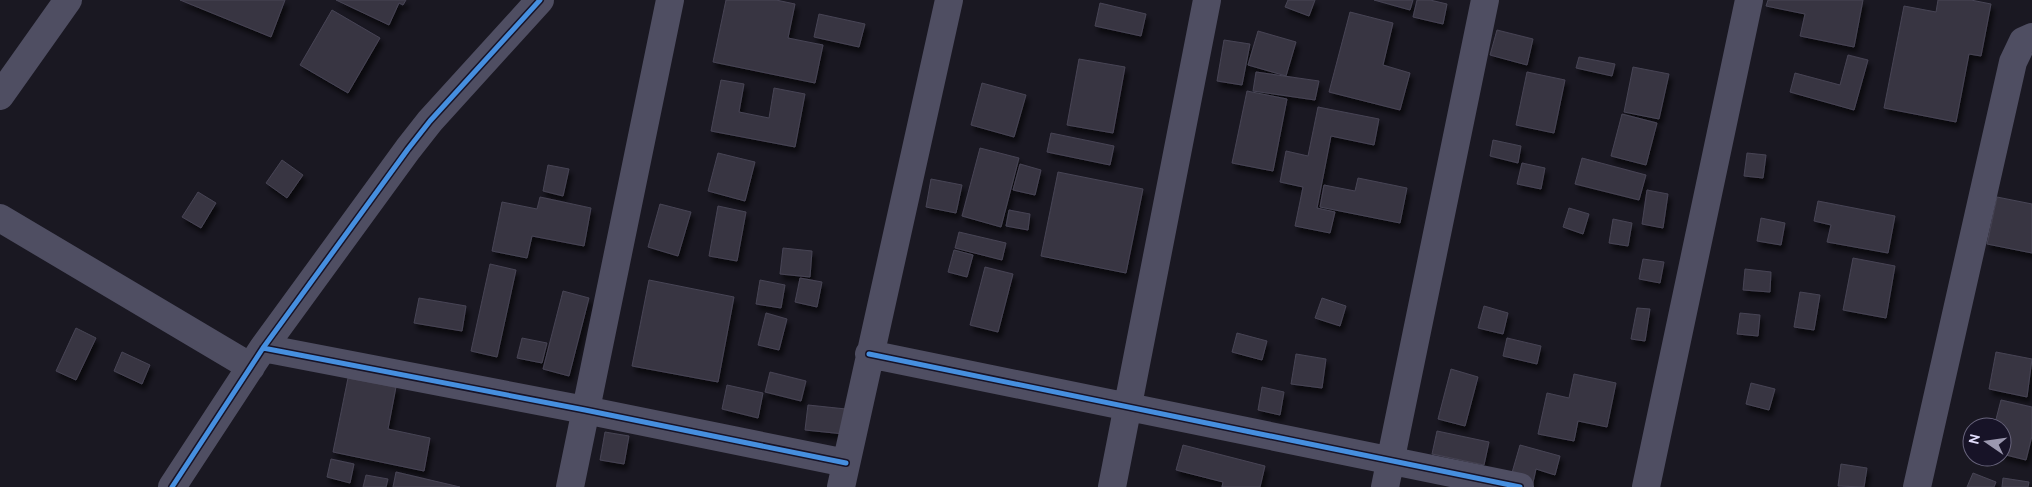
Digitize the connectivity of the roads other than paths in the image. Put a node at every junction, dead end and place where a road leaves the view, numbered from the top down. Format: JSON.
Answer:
{"nodes":[{"id":1,"x":68,"y":0,"type":"edge"},
{"id":2,"x":540,"y":0,"type":"edge"},
{"id":3,"x":670,"y":0,"type":"edge"},
{"id":4,"x":949,"y":0,"type":"edge"},
{"id":5,"x":1207,"y":0,"type":"edge"},
{"id":6,"x":1485,"y":0,"type":"edge"},
{"id":7,"x":1749,"y":0,"type":"edge"},
{"id":8,"x":2032,"y":36,"type":"edge"},
{"id":9,"x":0,"y":96,"type":"edge"},
{"id":10,"x":0,"y":218,"type":"edge"},
{"id":11,"x":869,"y":354,"type":"junction"},
{"id":12,"x":256,"y":358,"type":"junction"},
{"id":13,"x":1128,"y":407,"type":"junction"},
{"id":14,"x":585,"y":410,"type":"junction"},
{"id":15,"x":1390,"y":460,"type":"junction"},
{"id":16,"x":843,"y":475,"type":"edge"},
{"id":17,"x":172,"y":487,"type":"edge"},
{"id":18,"x":570,"y":487,"type":"edge"},
{"id":19,"x":1112,"y":487,"type":"edge"},
{"id":20,"x":1385,"y":487,"type":"edge"},
{"id":21,"x":1520,"y":487,"type":"edge"},
{"id":22,"x":1646,"y":487,"type":"edge"},
{"id":23,"x":1918,"y":487,"type":"edge"}],
"edges":[{"from":1,"to":9,"type":"street"},
{"from":2,"to":12,"type":"street"},
{"from":3,"to":14,"type":"street"},
{"from":4,"to":11,"type":"street"},
{"from":5,"to":13,"type":"street"},
{"from":6,"to":15,"type":"street"},
{"from":7,"to":22,"type":"street"},
{"from":8,"to":23,"type":"street"},
{"from":10,"to":12,"type":"street"},
{"from":11,"to":13,"type":"street"},
{"from":11,"to":16,"type":"street"},
{"from":12,"to":14,"type":"street"},
{"from":12,"to":17,"type":"street"},
{"from":13,"to":15,"type":"street"},
{"from":13,"to":19,"type":"street"},
{"from":14,"to":16,"type":"street"},
{"from":14,"to":18,"type":"street"},
{"from":15,"to":20,"type":"street"},
{"from":15,"to":21,"type":"street"}]}
